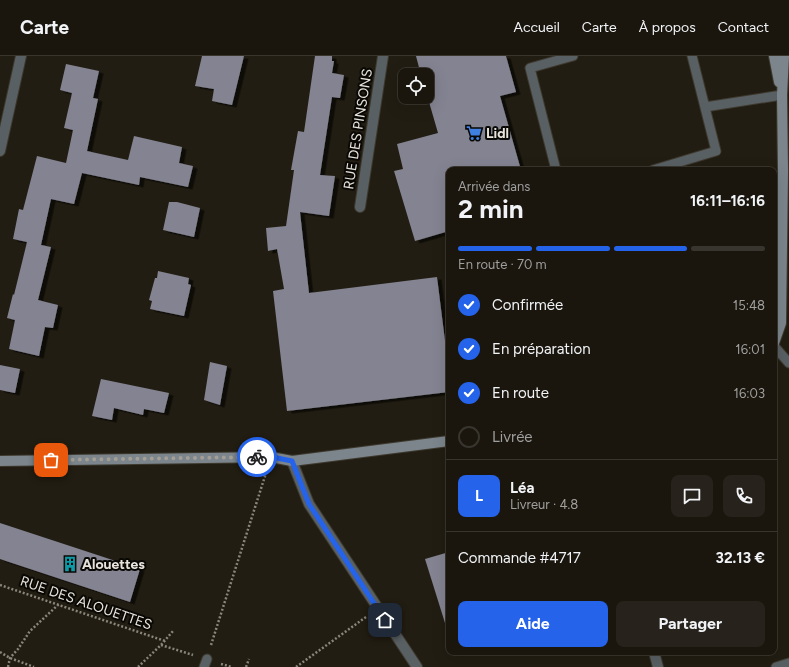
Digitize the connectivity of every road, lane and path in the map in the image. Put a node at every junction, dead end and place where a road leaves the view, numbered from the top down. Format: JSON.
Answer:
{"nodes":[{"id":1,"x":21,"y":56,"type":"edge"},
{"id":2,"x":383,"y":56,"type":"edge"},
{"id":3,"x":573,"y":56,"type":"edge"},
{"id":4,"x":692,"y":56,"type":"edge"},
{"id":5,"x":774,"y":56,"type":"edge"},
{"id":6,"x":784,"y":56,"type":"edge"},
{"id":7,"x":782,"y":95,"type":"junction"},
{"id":8,"x":705,"y":107,"type":"junction"},
{"id":9,"x":0,"y":151,"type":"edge"},
{"id":10,"x":555,"y":167,"type":"edge"},
{"id":11,"x":663,"y":167,"type":"edge"},
{"id":12,"x":360,"y":207,"type":"dead end"},
{"id":13,"x":777,"y":335,"type":"edge"},
{"id":14,"x":777,"y":348,"type":"edge"},
{"id":15,"x":789,"y":363,"type":"edge"},
{"id":16,"x":446,"y":441,"type":"edge"},
{"id":17,"x":272,"y":457,"type":"junction"},
{"id":18,"x":0,"y":461,"type":"edge"},
{"id":19,"x":292,"y":461,"type":"junction"},
{"id":20,"x":0,"y":585,"type":"edge"},
{"id":21,"x":59,"y":604,"type":"junction"},
{"id":22,"x":378,"y":608,"type":"junction"},
{"id":23,"x":173,"y":632,"type":"dead end"},
{"id":24,"x":165,"y":641,"type":"junction"},
{"id":25,"x":0,"y":652,"type":"edge"},
{"id":26,"x":655,"y":655,"type":"edge"},
{"id":27,"x":10,"y":658,"type":"junction"},
{"id":28,"x":249,"y":659,"type":"dead end"},
{"id":29,"x":206,"y":663,"type":"edge"},
{"id":30,"x":789,"y":663,"type":"edge"},
{"id":31,"x":8,"y":667,"type":"edge"},
{"id":32,"x":34,"y":667,"type":"edge"},
{"id":33,"x":138,"y":667,"type":"edge"},
{"id":34,"x":246,"y":667,"type":"edge"},
{"id":35,"x":296,"y":667,"type":"edge"},
{"id":36,"x":417,"y":667,"type":"edge"},
{"id":37,"x":658,"y":667,"type":"edge"},
{"id":38,"x":776,"y":667,"type":"edge"}],
"edges":[{"from":1,"to":9,"type":"street"},
{"from":2,"to":12,"type":"street","name":"RUE DES PINSONS"},
{"from":3,"to":10,"type":"lane"},
{"from":4,"to":8,"type":"lane"},
{"from":5,"to":7,"type":"street"},
{"from":6,"to":7,"type":"street"},
{"from":7,"to":8,"type":"lane"},
{"from":7,"to":13,"type":"street"},
{"from":8,"to":11,"type":"lane"},
{"from":14,"to":15,"type":"lane"},
{"from":16,"to":19,"type":"street"},
{"from":17,"to":18,"type":"street"},
{"from":17,"to":19,"type":"street"},
{"from":17,"to":29,"type":"path"},
{"from":19,"to":22,"type":"street"},
{"from":20,"to":21,"type":"path","name":"RUE DES ALOUETTES"},
{"from":21,"to":24,"type":"path","name":"RUE DES ALOUETTES"},
{"from":21,"to":27,"type":"path"},
{"from":22,"to":35,"type":"path"},
{"from":22,"to":36,"type":"street"},
{"from":23,"to":24,"type":"path"},
{"from":24,"to":33,"type":"path"},
{"from":25,"to":27,"type":"path"},
{"from":26,"to":37,"type":"street"},
{"from":27,"to":31,"type":"path"},
{"from":27,"to":32,"type":"path"},
{"from":28,"to":34,"type":"path"},
{"from":30,"to":38,"type":"lane"}]}
